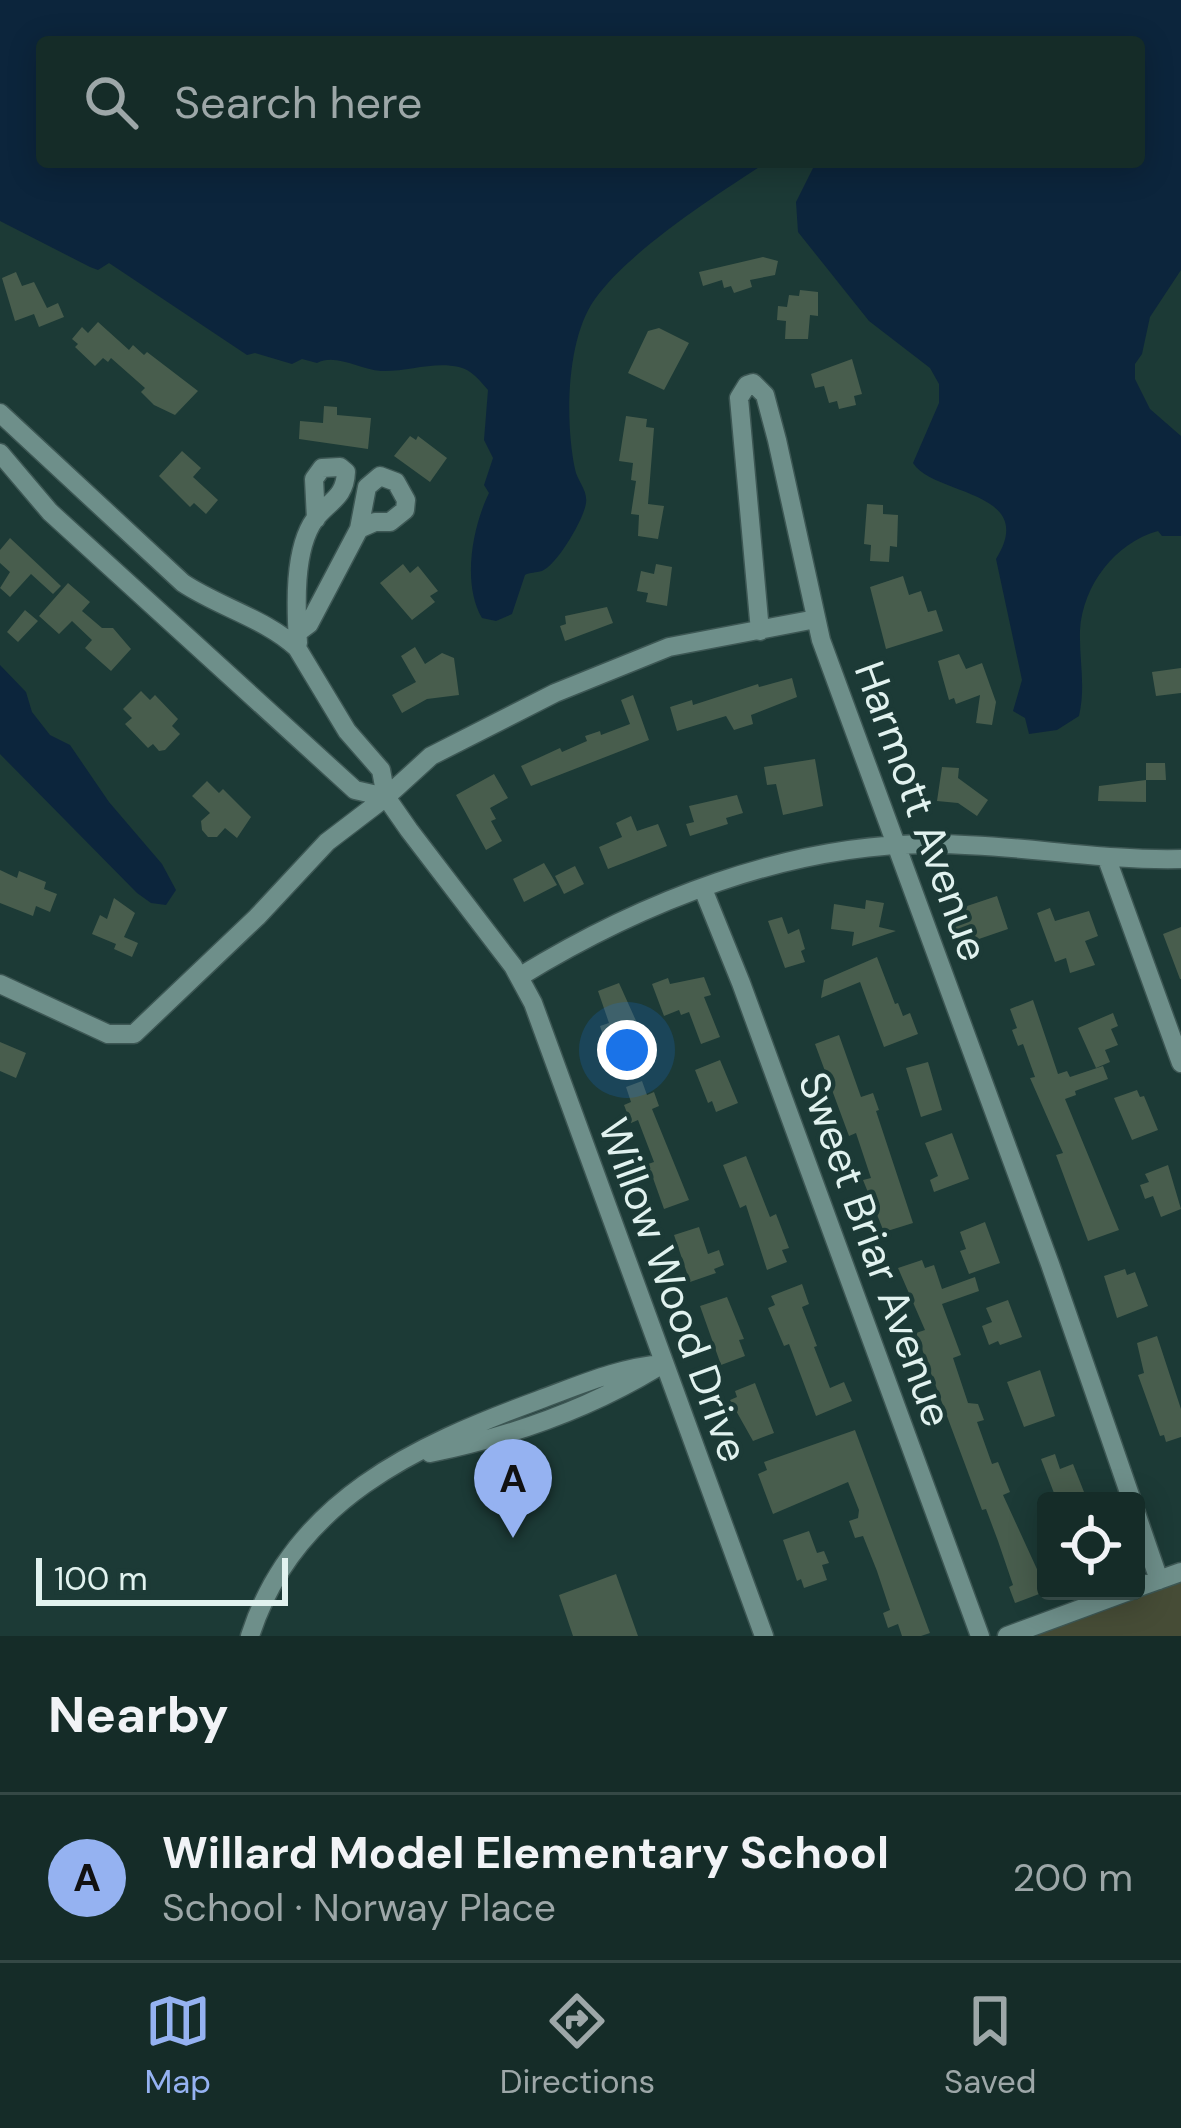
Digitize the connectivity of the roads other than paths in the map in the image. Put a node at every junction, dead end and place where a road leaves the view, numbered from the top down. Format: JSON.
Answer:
{"nodes":[{"id":1,"x":0,"y":413,"type":"edge"},
{"id":2,"x":0,"y":453,"type":"edge"},
{"id":3,"x":316,"y":518,"type":"dead end"},
{"id":4,"x":359,"y":529,"type":"dead end"},
{"id":5,"x":816,"y":619,"type":"junction"},
{"id":6,"x":760,"y":632,"type":"junction"},
{"id":7,"x":297,"y":640,"type":"junction"},
{"id":8,"x":386,"y":796,"type":"junction"},
{"id":9,"x":898,"y":845,"type":"junction"},
{"id":10,"x":1107,"y":859,"type":"junction"},
{"id":11,"x":1181,"y":859,"type":"edge"},
{"id":12,"x":703,"y":889,"type":"junction"},
{"id":13,"x":520,"y":977,"type":"junction"},
{"id":14,"x":0,"y":983,"type":"edge"},
{"id":15,"x":1181,"y":1063,"type":"edge"},
{"id":16,"x":664,"y":1364,"type":"junction"},
{"id":17,"x":1129,"y":1492,"type":"edge"},
{"id":18,"x":1145,"y":1539,"type":"edge"},
{"id":19,"x":1181,"y":1571,"type":"edge"},
{"id":20,"x":1159,"y":1580,"type":"junction"},
{"id":21,"x":1145,"y":1585,"type":"edge"},
{"id":22,"x":1106,"y":1600,"type":"edge"},
{"id":23,"x":250,"y":1636,"type":"edge"},
{"id":24,"x":764,"y":1636,"type":"edge"},
{"id":25,"x":980,"y":1636,"type":"edge"},
{"id":26,"x":1007,"y":1636,"type":"edge"}],
"edges":[{"from":1,"to":7,"type":"street","name":"Willow Wood Drive"},
{"from":2,"to":8,"type":"street","name":"Willow Wood Drive"},
{"from":3,"to":7,"type":"street"},
{"from":4,"to":7,"type":"street"},
{"from":5,"to":6,"type":"street"},
{"from":5,"to":6,"type":"street","name":"Harmott Avenue"},
{"from":5,"to":9,"type":"street","name":"Harmott Avenue"},
{"from":6,"to":8,"type":"street"},
{"from":7,"to":8,"type":"street","name":"Willow Wood Drive"},
{"from":8,"to":13,"type":"street","name":"Willow Wood Drive"},
{"from":8,"to":14,"type":"street"},
{"from":9,"to":10,"type":"street"},
{"from":9,"to":12,"type":"street"},
{"from":9,"to":17,"type":"street","name":"Harmott Avenue"},
{"from":10,"to":11,"type":"street"},
{"from":10,"to":15,"type":"street"},
{"from":12,"to":13,"type":"street"},
{"from":12,"to":25,"type":"street","name":"Sweet Briar Avenue"},
{"from":13,"to":16,"type":"street","name":"Willow Wood Drive"},
{"from":16,"to":23,"type":"street"},
{"from":16,"to":24,"type":"street","name":"Willow Wood Drive"},
{"from":18,"to":20,"type":"street"},
{"from":19,"to":20,"type":"street"},
{"from":20,"to":21,"type":"street"},
{"from":22,"to":26,"type":"street"}]}
